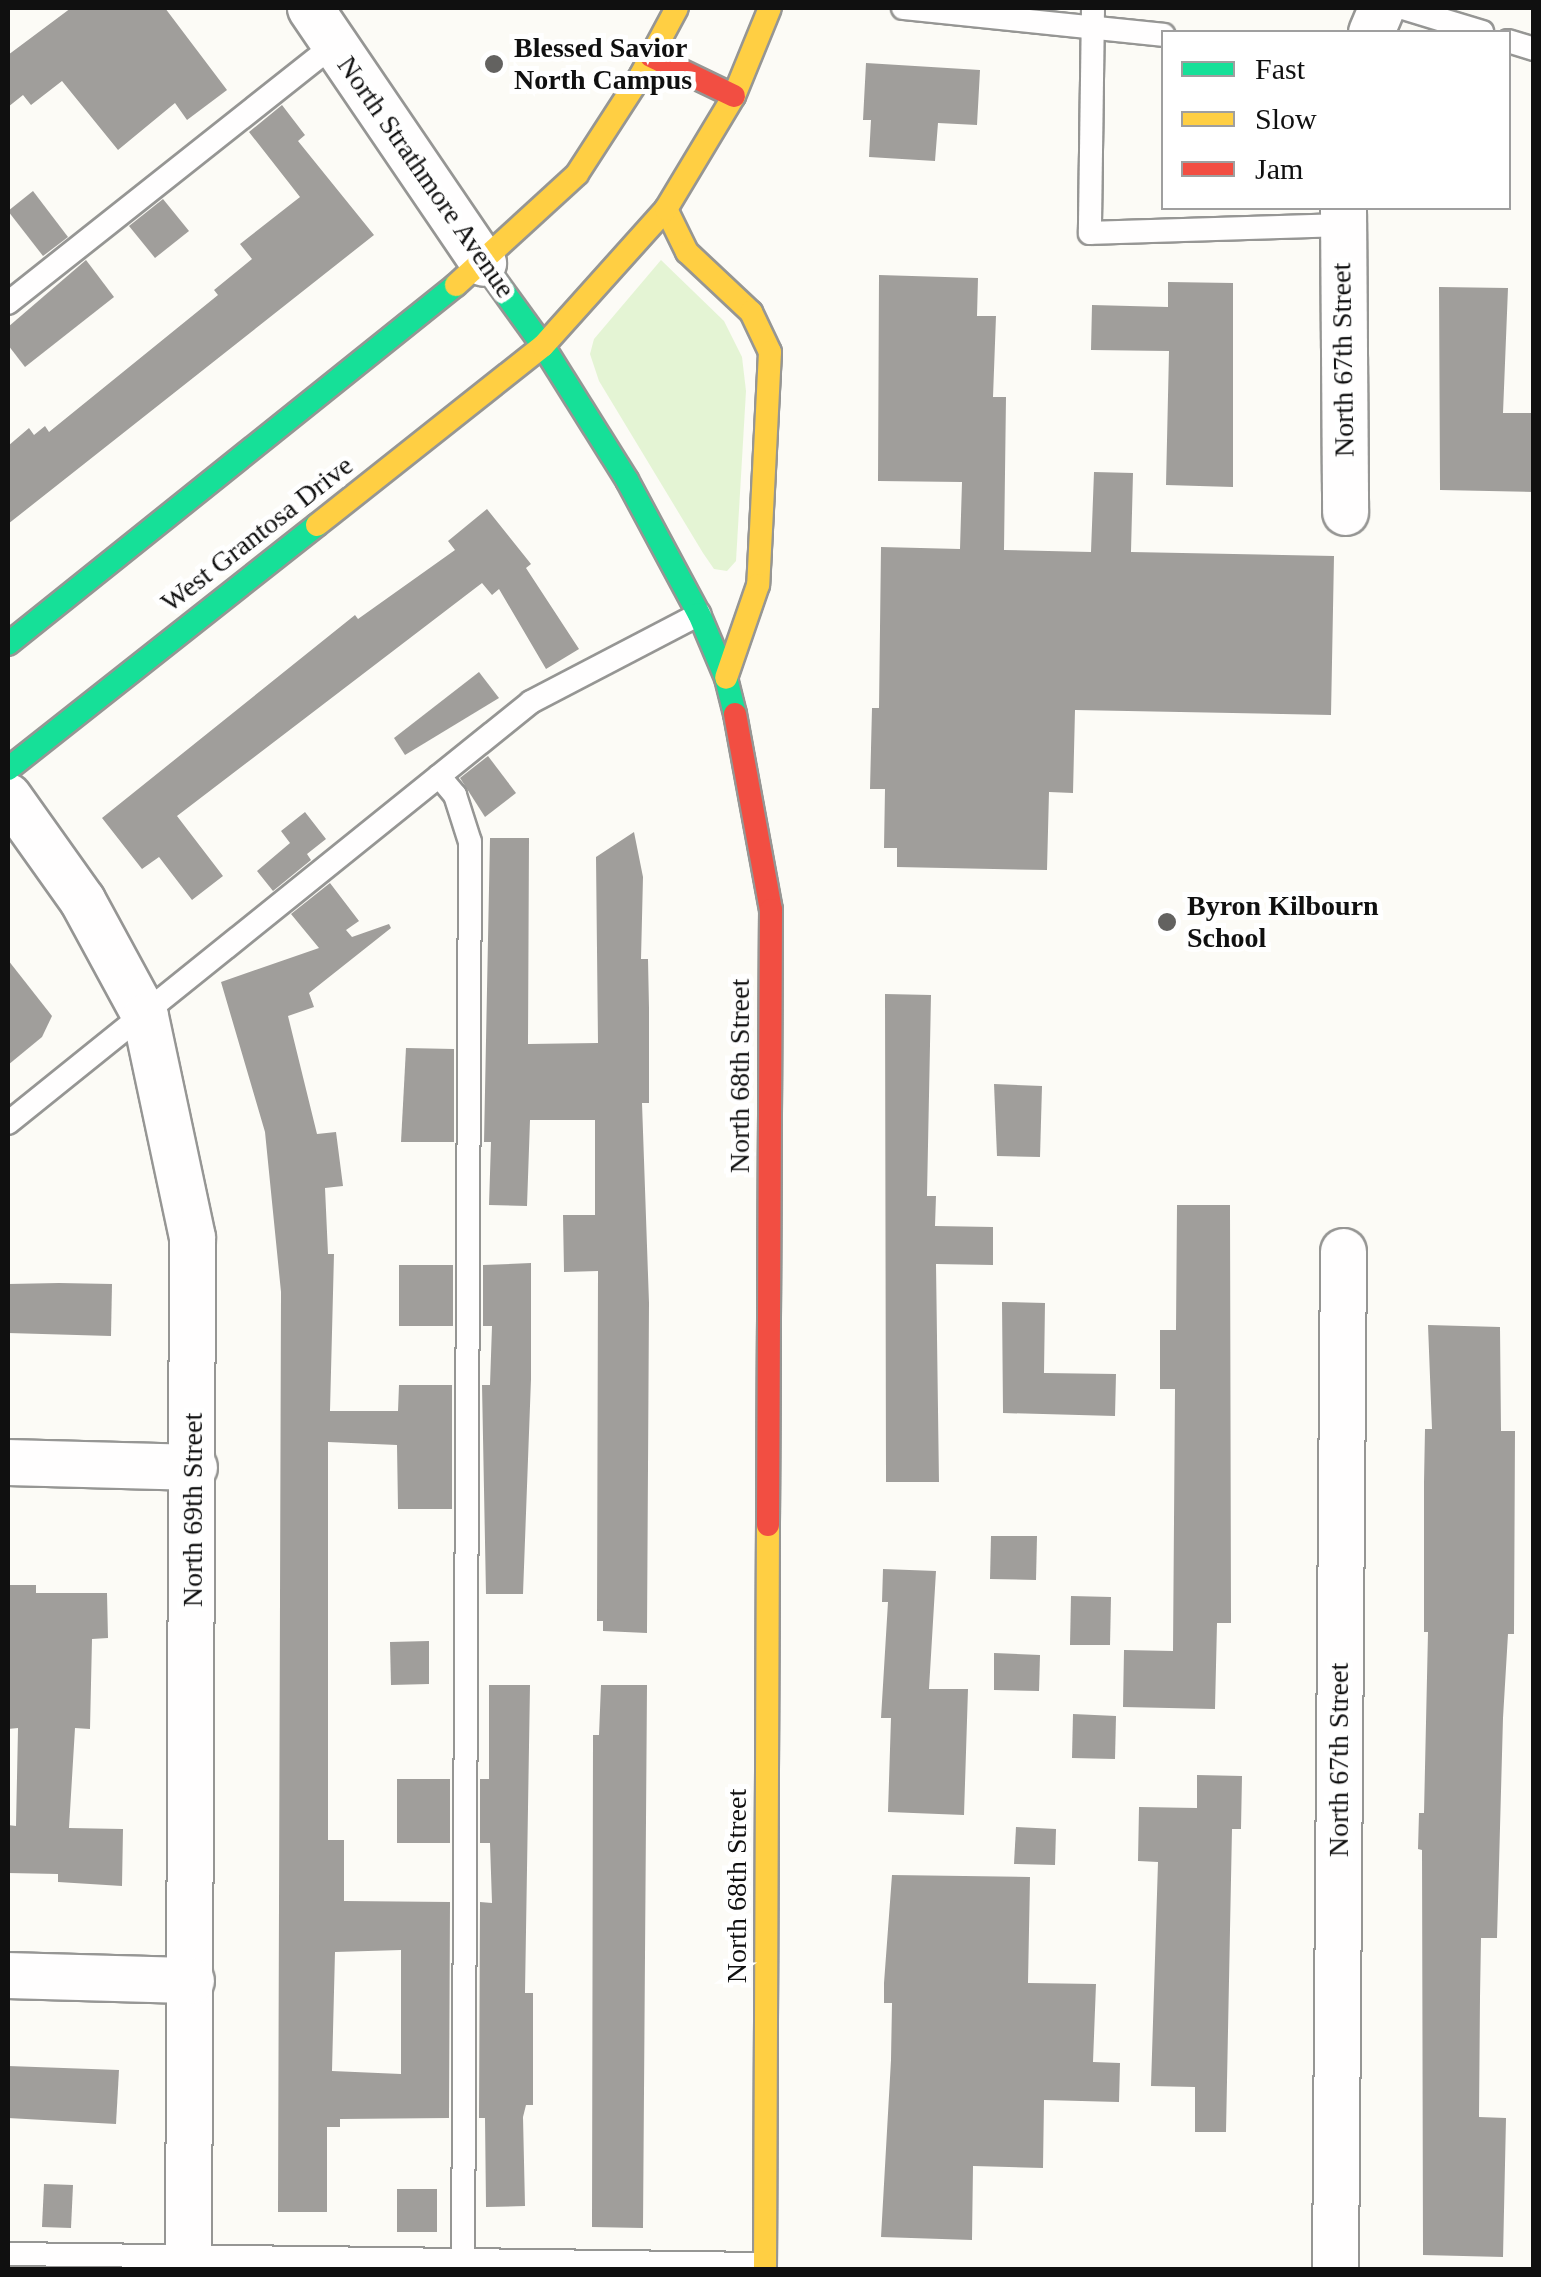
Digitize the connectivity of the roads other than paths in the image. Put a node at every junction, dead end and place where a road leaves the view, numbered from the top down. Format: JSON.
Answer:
{"nodes":[{"id":1,"x":310,"y":8,"type":"edge"},
{"id":2,"x":677,"y":8,"type":"edge"},
{"id":3,"x":770,"y":8,"type":"edge"},
{"id":4,"x":903,"y":8,"type":"edge"},
{"id":5,"x":1403,"y":8,"type":"edge"},
{"id":6,"x":1092,"y":17,"type":"edge"},
{"id":7,"x":1475,"y":30,"type":"edge"},
{"id":8,"x":1161,"y":33,"type":"edge"},
{"id":9,"x":334,"y":44,"type":"junction"},
{"id":10,"x":651,"y":56,"type":"junction"},
{"id":11,"x":734,"y":96,"type":"junction"},
{"id":12,"x":666,"y":209,"type":"junction"},
{"id":13,"x":1342,"y":216,"type":"edge"},
{"id":14,"x":483,"y":264,"type":"junction"},
{"id":15,"x":8,"y":303,"type":"edge"},
{"id":16,"x":544,"y":346,"type":"junction"},
{"id":17,"x":1346,"y":512,"type":"dead end"},
{"id":18,"x":699,"y":614,"type":"junction"},
{"id":19,"x":8,"y":644,"type":"edge"},
{"id":20,"x":726,"y":678,"type":"junction"},
{"id":21,"x":8,"y":769,"type":"edge"},
{"id":22,"x":439,"y":776,"type":"junction"},
{"id":23,"x":8,"y":796,"type":"edge"},
{"id":24,"x":145,"y":1016,"type":"junction"},
{"id":25,"x":8,"y":1123,"type":"edge"},
{"id":26,"x":1343,"y":1251,"type":"dead end"},
{"id":27,"x":8,"y":1462,"type":"edge"},
{"id":28,"x":194,"y":1466,"type":"junction"},
{"id":29,"x":8,"y":1974,"type":"edge"},
{"id":30,"x":190,"y":1980,"type":"junction"},
{"id":31,"x":8,"y":2254,"type":"edge"},
{"id":32,"x":463,"y":2260,"type":"junction"},
{"id":33,"x":188,"y":2263,"type":"edge"},
{"id":34,"x":765,"y":2267,"type":"edge"},
{"id":35,"x":1335,"y":2270,"type":"edge"}],
"edges":[{"from":1,"to":9,"type":"street","name":"North Strathmore Avenue"},
{"from":2,"to":10,"type":"street"},
{"from":3,"to":11,"type":"street"},
{"from":4,"to":6,"type":"lane"},
{"from":5,"to":7,"type":"lane"},
{"from":6,"to":8,"type":"lane"},
{"from":6,"to":13,"type":"lane"},
{"from":9,"to":14,"type":"street","name":"North Strathmore Avenue"},
{"from":9,"to":15,"type":"lane"},
{"from":10,"to":11,"type":"street"},
{"from":10,"to":14,"type":"street"},
{"from":11,"to":12,"type":"street"},
{"from":12,"to":16,"type":"street"},
{"from":12,"to":20,"type":"street"},
{"from":13,"to":17,"type":"street","name":"North 67th Street"},
{"from":14,"to":16,"type":"street","name":"North Strathmore Avenue"},
{"from":14,"to":19,"type":"street"},
{"from":16,"to":18,"type":"street","name":"North 68th Street"},
{"from":16,"to":21,"type":"street","name":"West Grantosa Drive"},
{"from":18,"to":20,"type":"street","name":"North 68th Street"},
{"from":18,"to":22,"type":"lane"},
{"from":20,"to":34,"type":"street","name":"North 68th Street"},
{"from":22,"to":24,"type":"lane"},
{"from":22,"to":32,"type":"lane"},
{"from":23,"to":24,"type":"street","name":"North 69th Street"},
{"from":24,"to":25,"type":"lane"},
{"from":24,"to":28,"type":"street","name":"North 69th Street"},
{"from":26,"to":35,"type":"street","name":"North 67th Street"},
{"from":27,"to":28,"type":"street"},
{"from":28,"to":30,"type":"street","name":"North 69th Street"},
{"from":29,"to":30,"type":"street"},
{"from":30,"to":33,"type":"street","name":"North 69th Street"},
{"from":31,"to":33,"type":"lane"},
{"from":32,"to":33,"type":"lane"},
{"from":32,"to":34,"type":"lane"}]}
